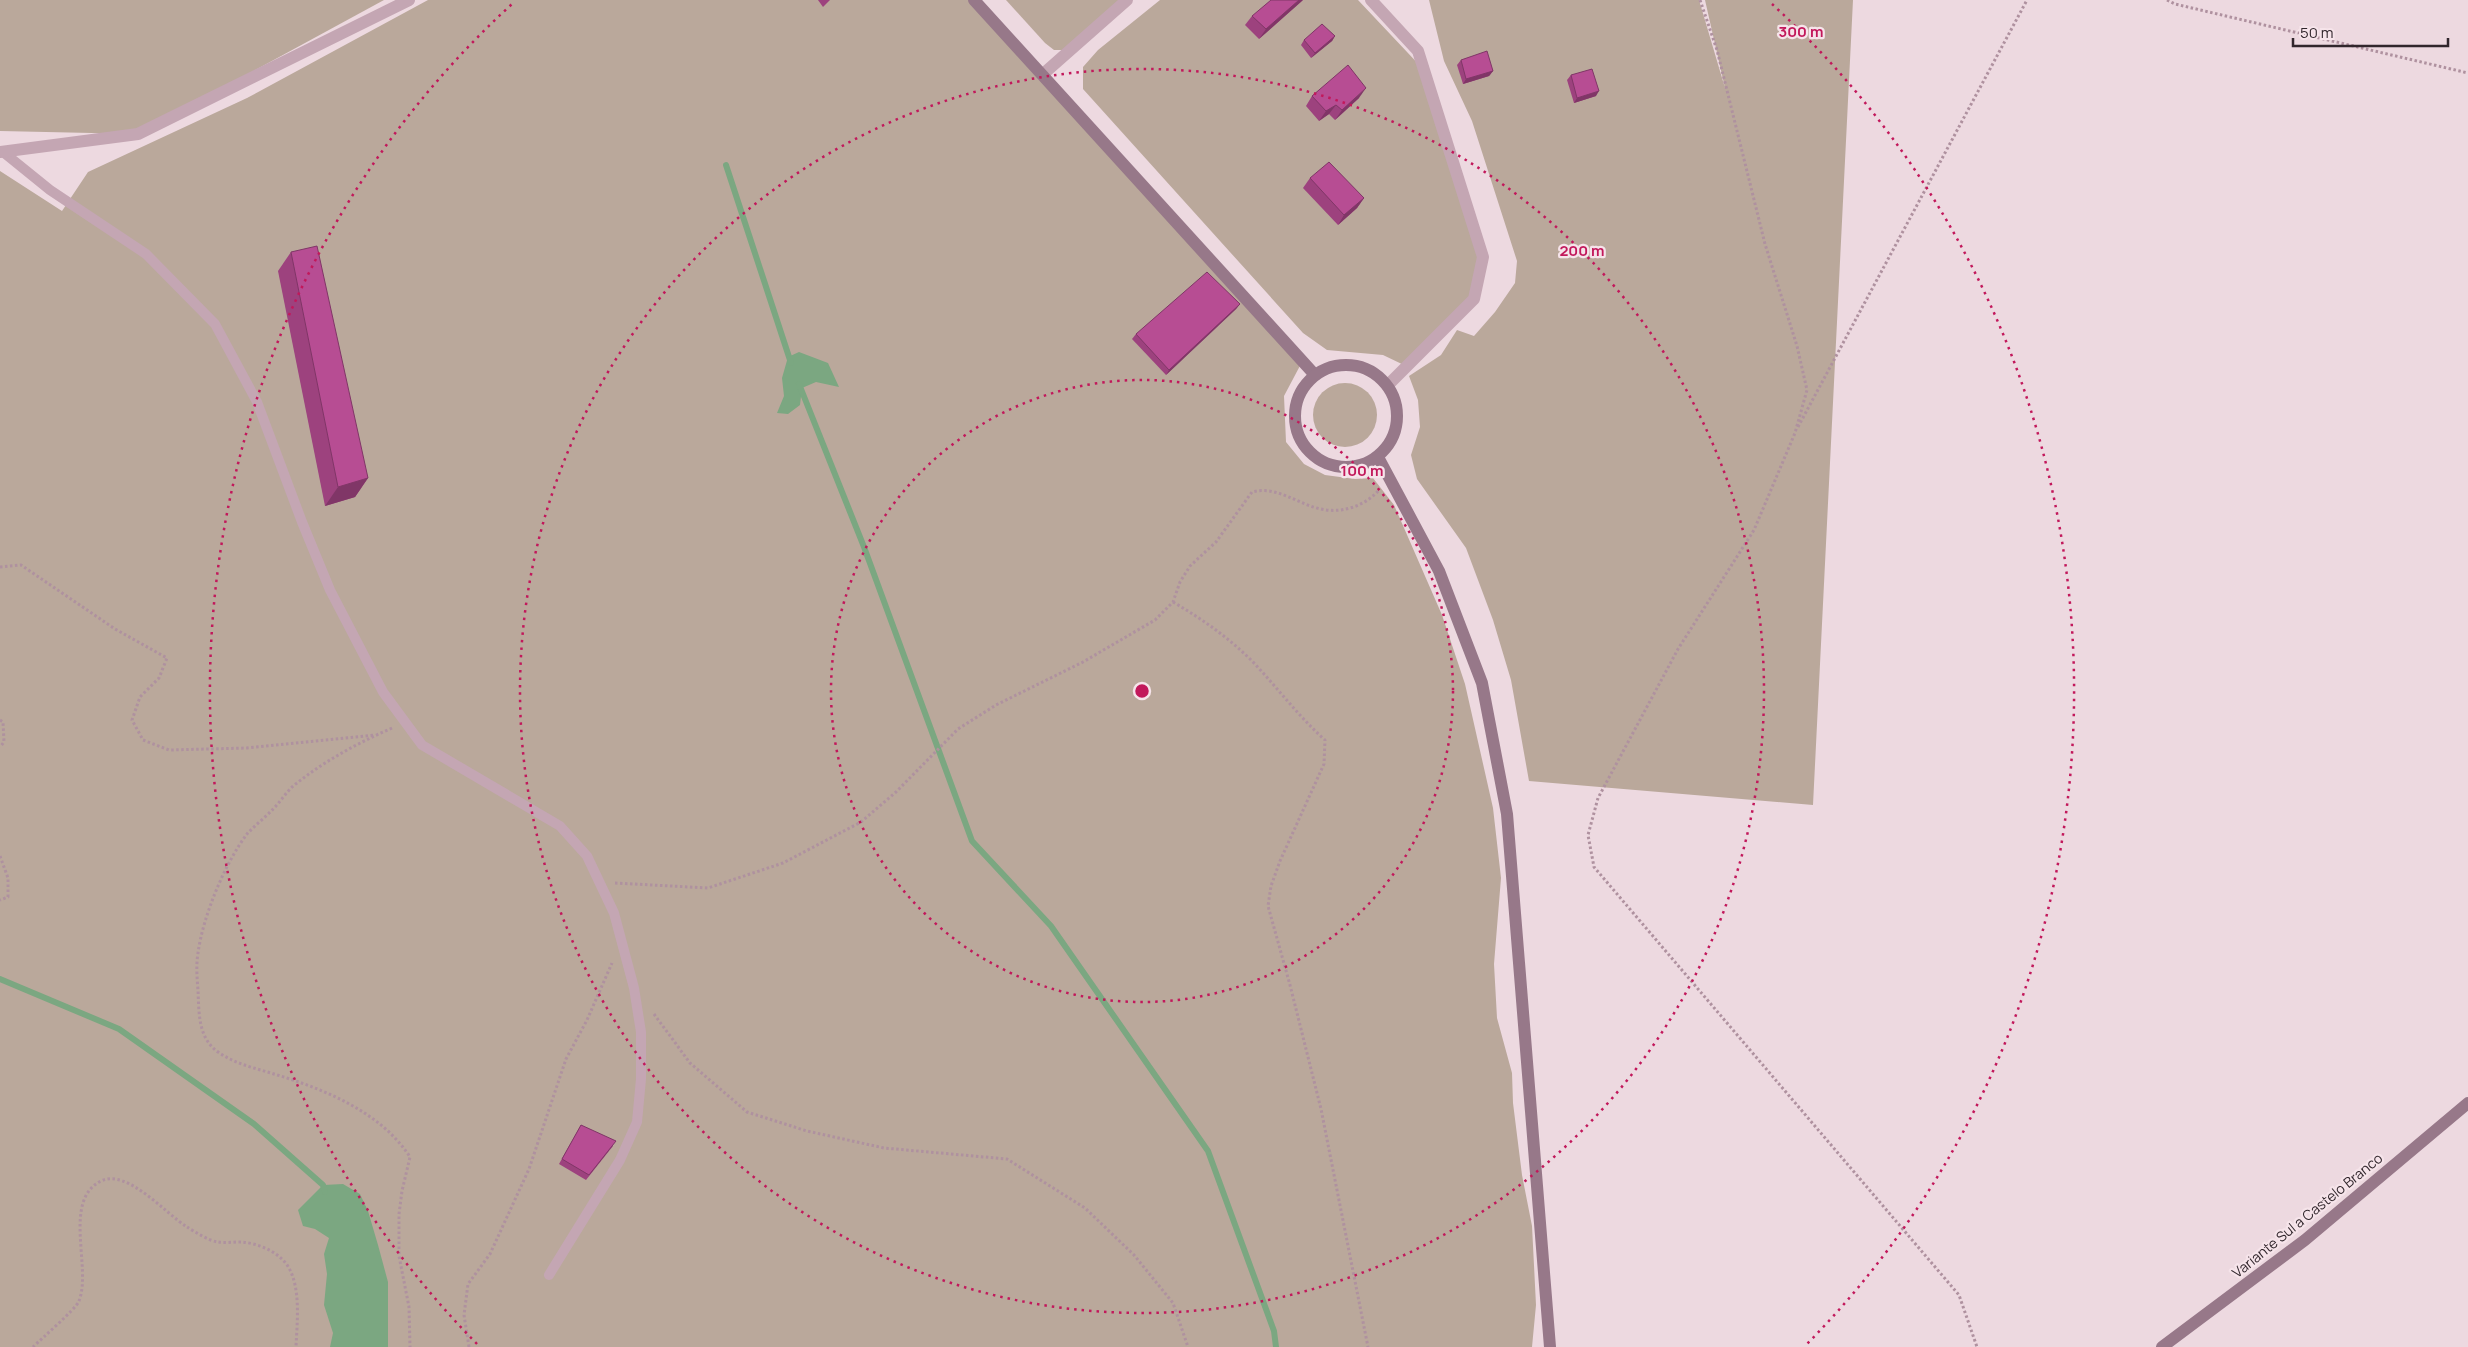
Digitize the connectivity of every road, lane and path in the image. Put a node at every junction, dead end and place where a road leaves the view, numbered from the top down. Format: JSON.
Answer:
{"nodes":[{"id":1,"x":409,"y":0,"type":"edge"},
{"id":2,"x":974,"y":0,"type":"edge"},
{"id":3,"x":1127,"y":0,"type":"edge"},
{"id":4,"x":1371,"y":0,"type":"edge"},
{"id":5,"x":1700,"y":0,"type":"edge"},
{"id":6,"x":2027,"y":0,"type":"edge"},
{"id":7,"x":2166,"y":0,"type":"edge"},
{"id":8,"x":2468,"y":73,"type":"edge"},
{"id":9,"x":1042,"y":75,"type":"junction"},
{"id":10,"x":2,"y":152,"type":"edge"},
{"id":11,"x":1315,"y":375,"type":"junction"},
{"id":12,"x":1388,"y":385,"type":"junction"},
{"id":13,"x":1795,"y":433,"type":"junction"},
{"id":14,"x":1378,"y":458,"type":"junction"},
{"id":15,"x":1389,"y":478,"type":"junction"},
{"id":16,"x":0,"y":567,"type":"edge"},
{"id":17,"x":1172,"y":602,"type":"junction"},
{"id":18,"x":0,"y":720,"type":"edge"},
{"id":19,"x":405,"y":722,"type":"junction"},
{"id":20,"x":378,"y":734,"type":"junction"},
{"id":21,"x":0,"y":747,"type":"edge"},
{"id":22,"x":0,"y":856,"type":"edge"},
{"id":23,"x":599,"y":882,"type":"junction"},
{"id":24,"x":0,"y":900,"type":"edge"},
{"id":25,"x":621,"y":937,"type":"junction"},
{"id":26,"x":652,"y":1009,"type":"dead end"},
{"id":27,"x":2468,"y":1103,"type":"edge"},
{"id":28,"x":549,"y":1275,"type":"dead end"},
{"id":29,"x":33,"y":1347,"type":"edge"},
{"id":30,"x":296,"y":1347,"type":"edge"},
{"id":31,"x":410,"y":1347,"type":"edge"},
{"id":32,"x":469,"y":1347,"type":"edge"},
{"id":33,"x":1188,"y":1347,"type":"edge"},
{"id":34,"x":1368,"y":1347,"type":"edge"},
{"id":35,"x":1550,"y":1347,"type":"edge"},
{"id":36,"x":1977,"y":1347,"type":"edge"},
{"id":37,"x":2162,"y":1347,"type":"edge"}],
"edges":[{"from":1,"to":10,"type":"street"},
{"from":2,"to":9,"type":"street"},
{"from":3,"to":9,"type":"street"},
{"from":4,"to":12,"type":"street"},
{"from":5,"to":13,"type":"path"},
{"from":6,"to":13,"type":"path"},
{"from":7,"to":8,"type":"path"},
{"from":9,"to":11,"type":"street"},
{"from":10,"to":19,"type":"lane"},
{"from":11,"to":12,"type":"street"},
{"from":11,"to":14,"type":"street"},
{"from":12,"to":14,"type":"street"},
{"from":13,"to":36,"type":"path"},
{"from":14,"to":15,"type":"street"},
{"from":15,"to":17,"type":"path"},
{"from":15,"to":35,"type":"street"},
{"from":16,"to":20,"type":"path"},
{"from":17,"to":23,"type":"path"},
{"from":17,"to":34,"type":"path"},
{"from":18,"to":21,"type":"path"},
{"from":19,"to":20,"type":"path"},
{"from":19,"to":23,"type":"lane"},
{"from":20,"to":31,"type":"path"},
{"from":22,"to":24,"type":"path"},
{"from":23,"to":25,"type":"lane"},
{"from":25,"to":28,"type":"lane"},
{"from":25,"to":32,"type":"path"},
{"from":26,"to":33,"type":"path"},
{"from":27,"to":37,"type":"street","name":"Variante Sul a Castelo Branco"},
{"from":29,"to":30,"type":"path"}]}
